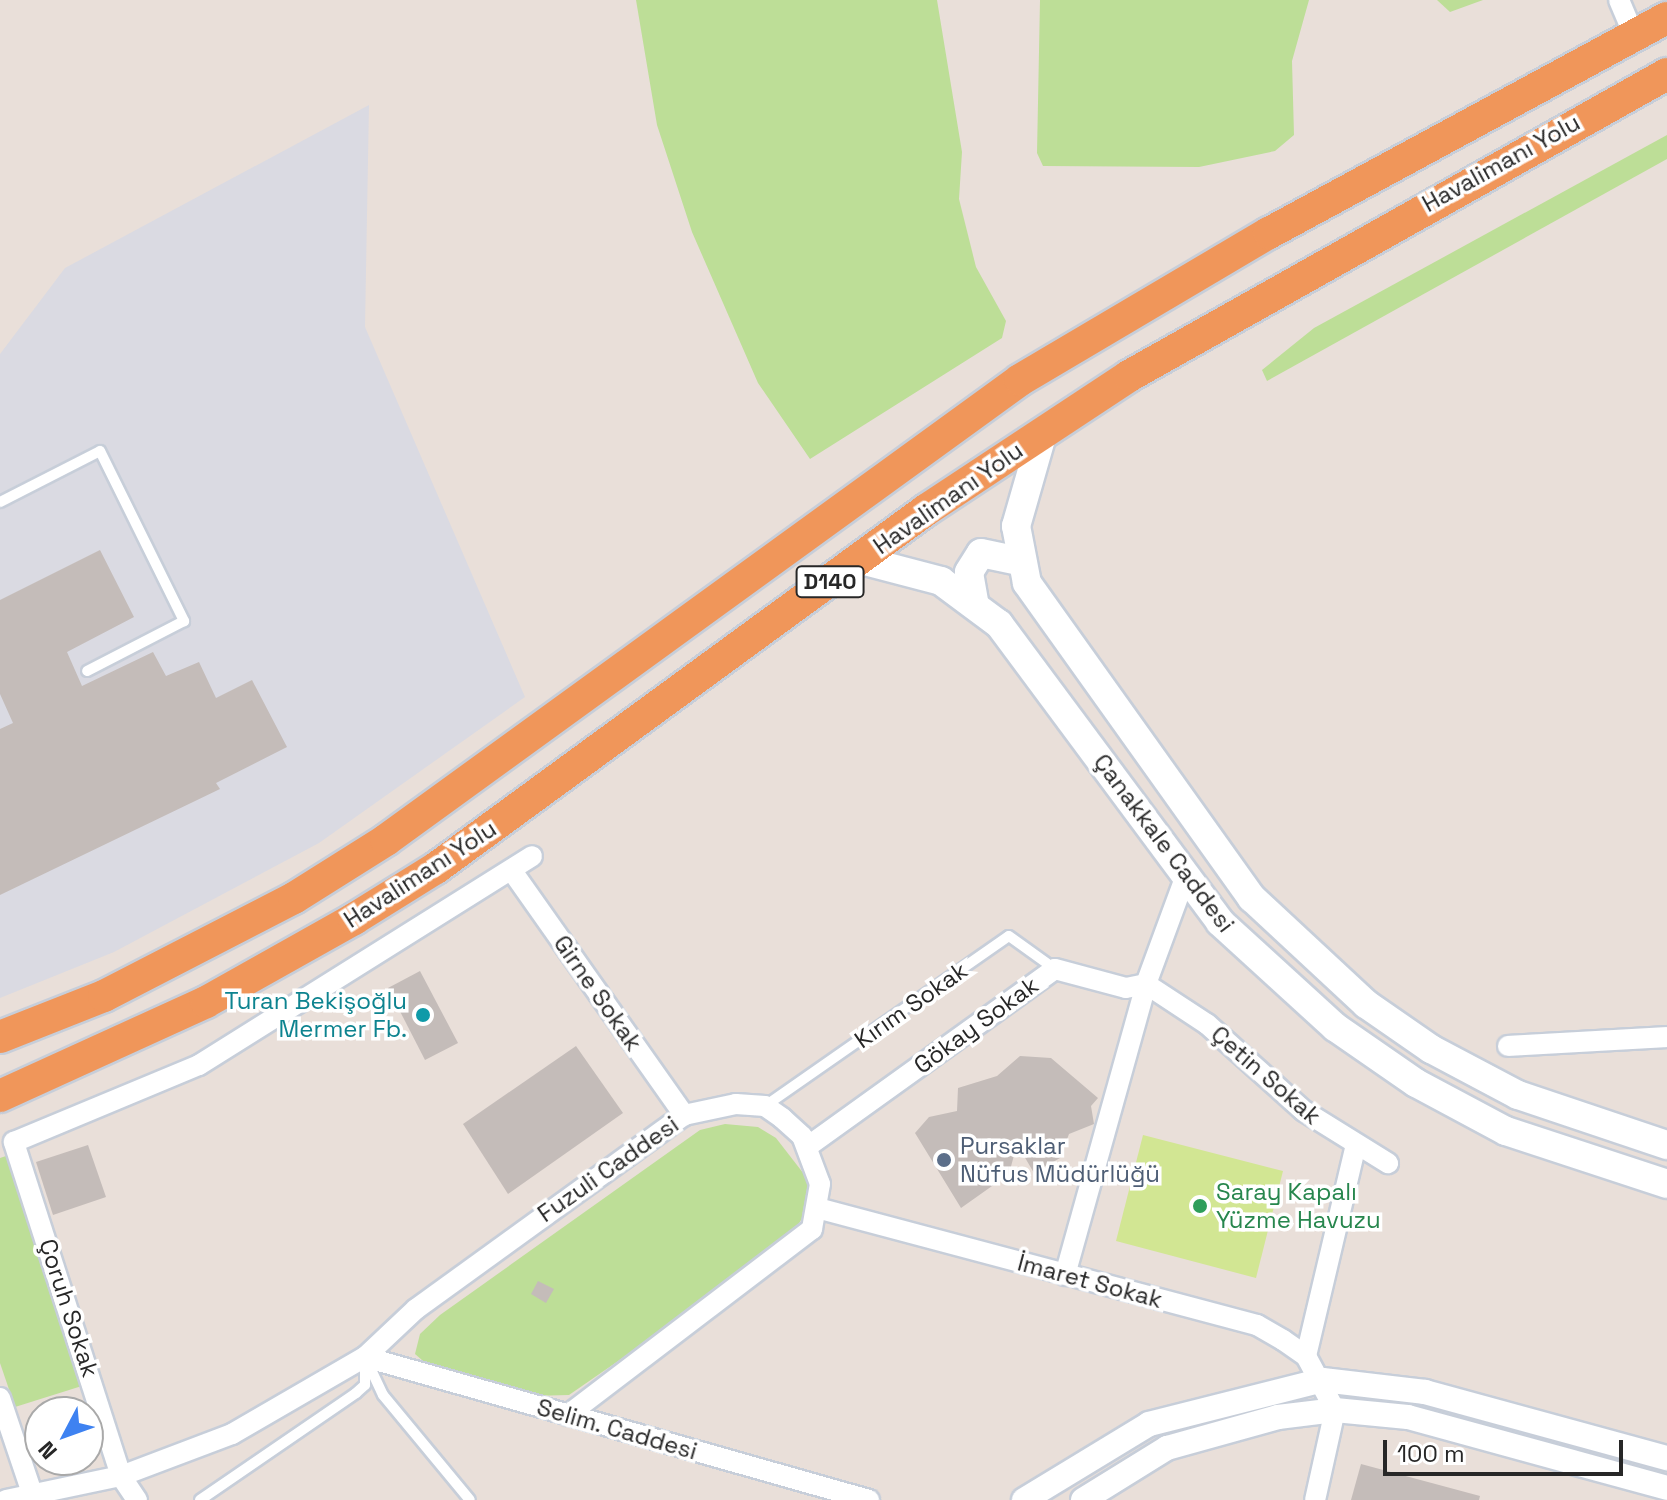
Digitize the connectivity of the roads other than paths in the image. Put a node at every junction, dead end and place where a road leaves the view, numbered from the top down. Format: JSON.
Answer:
{"nodes":[{"id":1,"x":1619,"y":0,"type":"edge"},
{"id":2,"x":1667,"y":18,"type":"edge"},
{"id":3,"x":1634,"y":36,"type":"junction"},
{"id":4,"x":1667,"y":74,"type":"edge"},
{"id":5,"x":1043,"y":432,"type":"junction"},
{"id":6,"x":0,"y":502,"type":"edge"},
{"id":7,"x":861,"y":560,"type":"junction"},
{"id":8,"x":1020,"y":561,"type":"junction"},
{"id":9,"x":974,"y":601,"type":"junction"},
{"id":10,"x":87,"y":671,"type":"dead end"},
{"id":11,"x":532,"y":856,"type":"dead end"},
{"id":12,"x":512,"y":871,"type":"junction"},
{"id":13,"x":1185,"y":878,"type":"junction"},
{"id":14,"x":1055,"y":969,"type":"junction"},
{"id":15,"x":1146,"y":984,"type":"junction"},
{"id":16,"x":0,"y":1021,"type":"edge"},
{"id":17,"x":32,"y":1024,"type":"junction"},
{"id":18,"x":0,"y":1037,"type":"edge"},
{"id":19,"x":1667,"y":1037,"type":"edge"},
{"id":20,"x":1508,"y":1046,"type":"dead end"},
{"id":21,"x":0,"y":1096,"type":"edge"},
{"id":22,"x":765,"y":1106,"type":"junction"},
{"id":23,"x":684,"y":1115,"type":"junction"},
{"id":24,"x":1667,"y":1145,"type":"edge"},
{"id":25,"x":807,"y":1147,"type":"junction"},
{"id":26,"x":1355,"y":1148,"type":"junction"},
{"id":27,"x":1388,"y":1163,"type":"dead end"},
{"id":28,"x":1667,"y":1184,"type":"edge"},
{"id":29,"x":821,"y":1209,"type":"junction"},
{"id":30,"x":1065,"y":1275,"type":"junction"},
{"id":31,"x":1306,"y":1356,"type":"junction"},
{"id":32,"x":365,"y":1357,"type":"junction"},
{"id":33,"x":1329,"y":1395,"type":"junction"},
{"id":34,"x":0,"y":1398,"type":"edge"},
{"id":35,"x":568,"y":1415,"type":"junction"},
{"id":36,"x":1667,"y":1458,"type":"edge"},
{"id":37,"x":121,"y":1476,"type":"junction"},
{"id":38,"x":1667,"y":1488,"type":"edge"},
{"id":39,"x":32,"y":1493,"type":"junction"},
{"id":40,"x":6,"y":1500,"type":"edge"},
{"id":41,"x":137,"y":1500,"type":"edge"},
{"id":42,"x":200,"y":1500,"type":"edge"},
{"id":43,"x":470,"y":1500,"type":"edge"},
{"id":44,"x":869,"y":1500,"type":"edge"},
{"id":45,"x":1024,"y":1500,"type":"edge"},
{"id":46,"x":1083,"y":1500,"type":"edge"},
{"id":47,"x":1315,"y":1500,"type":"edge"}],
"edges":[{"from":1,"to":3,"type":"street"},
{"from":2,"to":3,"type":"highway","name":"Havalimanı Yolu","number":"D140"},
{"from":3,"to":17,"type":"highway","name":"Havalimanı Yolu","number":"D140"},
{"from":4,"to":5,"type":"highway","name":"Havalimanı Yolu","number":"D140"},
{"from":5,"to":7,"type":"highway","name":"Havalimanı Yolu","number":"D140"},
{"from":5,"to":8,"type":"main road","name":"Çanakkale Caddesi"},
{"from":6,"to":10,"type":"lane"},
{"from":7,"to":9,"type":"main road","name":"Çanakkale Caddesi"},
{"from":7,"to":21,"type":"highway","name":"Havalimanı Yolu","number":"D140"},
{"from":8,"to":9,"type":"main road"},
{"from":8,"to":24,"type":"main road","name":"Çanakkale Caddesi"},
{"from":9,"to":13,"type":"main road","name":"Çanakkale Caddesi"},
{"from":11,"to":12,"type":"street"},
{"from":12,"to":23,"type":"street","name":"Girne Sokak"},
{"from":12,"to":37,"type":"street","name":"Çoruh Sokak"},
{"from":13,"to":15,"type":"street"},
{"from":13,"to":28,"type":"main road","name":"Çanakkale Caddesi"},
{"from":14,"to":15,"type":"street","name":"Gökay Sokak"},
{"from":14,"to":22,"type":"lane","name":"Kırım Sokak"},
{"from":14,"to":25,"type":"street","name":"Gökay Sokak"},
{"from":15,"to":26,"type":"street","name":"Çetin Sokak"},
{"from":15,"to":30,"type":"street"},
{"from":16,"to":17,"type":"lane"},
{"from":17,"to":18,"type":"highway","name":"Havalimanı Yolu","number":"D140"},
{"from":19,"to":20,"type":"street"},
{"from":22,"to":23,"type":"street","name":"Fuzuli Caddesi"},
{"from":22,"to":25,"type":"street"},
{"from":23,"to":32,"type":"street","name":"Fuzuli Caddesi"},
{"from":25,"to":29,"type":"street"},
{"from":26,"to":27,"type":"street","name":"Çetin Sokak"},
{"from":26,"to":31,"type":"street"},
{"from":29,"to":30,"type":"street","name":"İmaret Sokak"},
{"from":29,"to":35,"type":"street"},
{"from":30,"to":31,"type":"street","name":"İmaret Sokak"},
{"from":31,"to":33,"type":"street","name":"İmaret Sokak"},
{"from":32,"to":35,"type":"street","name":"Selim. Caddesi"},
{"from":32,"to":37,"type":"street","name":"Fuzuli Caddesi"},
{"from":32,"to":42,"type":"lane"},
{"from":32,"to":43,"type":"lane"},
{"from":33,"to":36,"type":"street"},
{"from":33,"to":38,"type":"street"},
{"from":33,"to":45,"type":"street"},
{"from":33,"to":46,"type":"street"},
{"from":33,"to":47,"type":"street"},
{"from":34,"to":39,"type":"street"},
{"from":35,"to":44,"type":"street","name":"Selim. Caddesi"},
{"from":37,"to":39,"type":"street","name":"Fuzuli Caddesi"},
{"from":37,"to":41,"type":"street","name":"Çoruh Sokak"},
{"from":39,"to":40,"type":"street","name":"Fuzuli Caddesi"}]}
